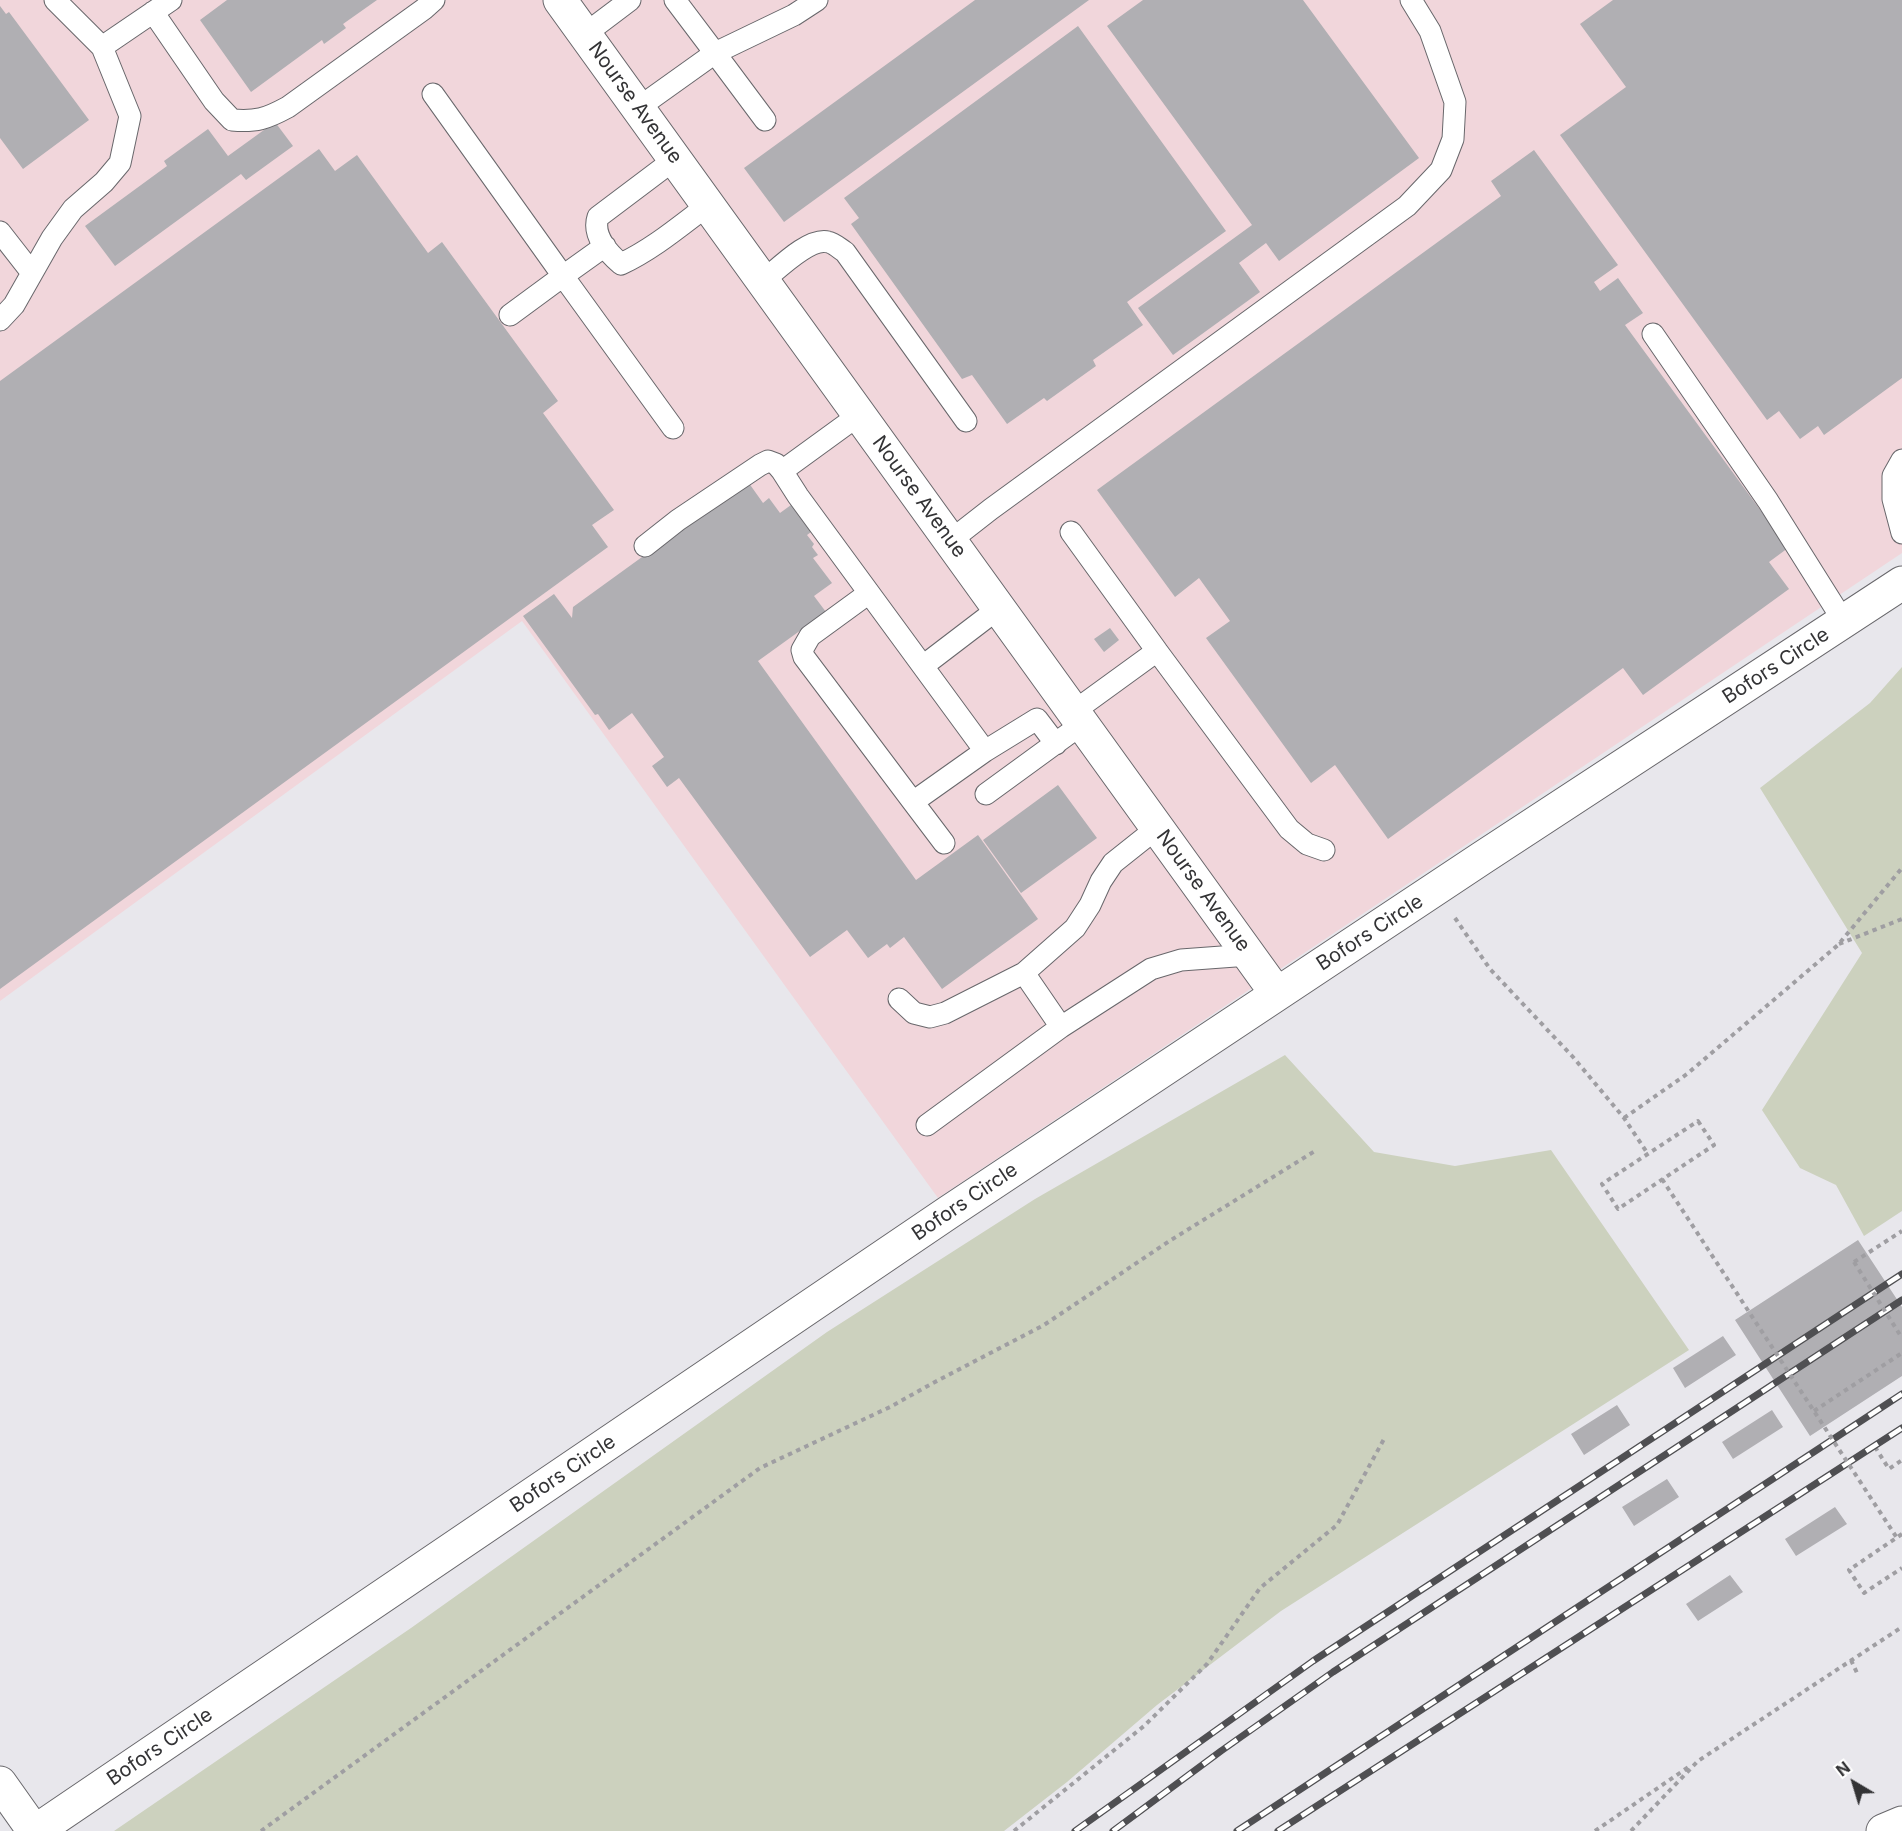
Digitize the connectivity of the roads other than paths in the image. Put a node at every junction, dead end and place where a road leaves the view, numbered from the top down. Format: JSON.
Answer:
{"nodes":[{"id":1,"x":55,"y":0,"type":"edge"},
{"id":2,"x":171,"y":0,"type":"edge"},
{"id":3,"x":434,"y":0,"type":"edge"},
{"id":4,"x":560,"y":0,"type":"edge"},
{"id":5,"x":630,"y":0,"type":"edge"},
{"id":6,"x":675,"y":0,"type":"edge"},
{"id":7,"x":817,"y":0,"type":"edge"},
{"id":8,"x":1411,"y":0,"type":"edge"},
{"id":9,"x":153,"y":12,"type":"junction"},
{"id":10,"x":585,"y":34,"type":"junction"},
{"id":11,"x":102,"y":47,"type":"junction"},
{"id":12,"x":716,"y":53,"type":"junction"},
{"id":13,"x":433,"y":94,"type":"dead end"},
{"id":14,"x":638,"y":108,"type":"junction"},
{"id":15,"x":765,"y":120,"type":"dead end"},
{"id":16,"x":675,"y":159,"type":"junction"},
{"id":17,"x":708,"y":205,"type":"junction"},
{"id":18,"x":0,"y":232,"type":"edge"},
{"id":19,"x":605,"y":246,"type":"junction"},
{"id":20,"x":32,"y":273,"type":"junction"},
{"id":21,"x":563,"y":276,"type":"junction"},
{"id":22,"x":763,"y":281,"type":"junction"},
{"id":23,"x":510,"y":315,"type":"dead end"},
{"id":24,"x":0,"y":320,"type":"edge"},
{"id":25,"x":1653,"y":334,"type":"dead end"},
{"id":26,"x":859,"y":415,"type":"junction"},
{"id":27,"x":966,"y":421,"type":"dead end"},
{"id":28,"x":673,"y":428,"type":"dead end"},
{"id":29,"x":1902,"y":460,"type":"edge"},
{"id":30,"x":782,"y":471,"type":"junction"},
{"id":31,"x":1071,"y":532,"type":"dead end"},
{"id":32,"x":1902,"y":533,"type":"edge"},
{"id":33,"x":950,"y":541,"type":"junction"},
{"id":34,"x":645,"y":546,"type":"dead end"},
{"id":35,"x":1902,"y":583,"type":"edge"},
{"id":36,"x":870,"y":593,"type":"junction"},
{"id":37,"x":999,"y":608,"type":"junction"},
{"id":38,"x":1844,"y":622,"type":"junction"},
{"id":39,"x":1157,"y":651,"type":"junction"},
{"id":40,"x":923,"y":666,"type":"junction"},
{"id":41,"x":1073,"y":711,"type":"junction"},
{"id":42,"x":1037,"y":719,"type":"junction"},
{"id":43,"x":1056,"y":744,"type":"junction"},
{"id":44,"x":985,"y":751,"type":"junction"},
{"id":45,"x":986,"y":794,"type":"dead end"},
{"id":46,"x":914,"y":802,"type":"junction"},
{"id":47,"x":1157,"y":828,"type":"junction"},
{"id":48,"x":944,"y":843,"type":"dead end"},
{"id":49,"x":1324,"y":850,"type":"dead end"},
{"id":50,"x":1249,"y":955,"type":"junction"},
{"id":51,"x":1024,"y":973,"type":"junction"},
{"id":52,"x":1277,"y":994,"type":"junction"},
{"id":53,"x":899,"y":999,"type":"dead end"},
{"id":54,"x":1061,"y":1027,"type":"junction"},
{"id":55,"x":927,"y":1125,"type":"dead end"},
{"id":56,"x":0,"y":1783,"type":"edge"},
{"id":57,"x":1902,"y":1823,"type":"edge"},
{"id":58,"x":35,"y":1831,"type":"edge"},
{"id":59,"x":1882,"y":1831,"type":"edge"}],
"edges":[{"from":1,"to":11,"type":"lane"},
{"from":2,"to":9,"type":"lane"},
{"from":3,"to":9,"type":"lane"},
{"from":4,"to":10,"type":"street","name":"Nourse Avenue"},
{"from":5,"to":10,"type":"lane"},
{"from":6,"to":12,"type":"lane"},
{"from":7,"to":12,"type":"lane"},
{"from":8,"to":33,"type":"lane"},
{"from":9,"to":11,"type":"lane"},
{"from":10,"to":14,"type":"street","name":"Nourse Avenue"},
{"from":11,"to":20,"type":"lane"},
{"from":12,"to":14,"type":"lane"},
{"from":12,"to":15,"type":"lane"},
{"from":13,"to":21,"type":"lane"},
{"from":14,"to":16,"type":"street","name":"Nourse Avenue"},
{"from":16,"to":17,"type":"street","name":"Nourse Avenue"},
{"from":16,"to":19,"type":"lane"},
{"from":17,"to":19,"type":"lane"},
{"from":17,"to":22,"type":"street","name":"Nourse Avenue"},
{"from":18,"to":20,"type":"lane"},
{"from":19,"to":21,"type":"lane"},
{"from":20,"to":24,"type":"lane"},
{"from":21,"to":23,"type":"lane"},
{"from":21,"to":28,"type":"lane"},
{"from":22,"to":26,"type":"street","name":"Nourse Avenue"},
{"from":22,"to":27,"type":"lane"},
{"from":25,"to":38,"type":"lane"},
{"from":26,"to":30,"type":"lane"},
{"from":26,"to":33,"type":"street","name":"Nourse Avenue"},
{"from":29,"to":32,"type":"lane"},
{"from":30,"to":34,"type":"lane"},
{"from":30,"to":36,"type":"lane"},
{"from":31,"to":39,"type":"lane"},
{"from":33,"to":37,"type":"street","name":"Nourse Avenue"},
{"from":35,"to":38,"type":"street","name":"Bofors Circle"},
{"from":36,"to":40,"type":"lane"},
{"from":36,"to":46,"type":"lane"},
{"from":37,"to":40,"type":"lane"},
{"from":37,"to":41,"type":"street","name":"Nourse Avenue"},
{"from":38,"to":52,"type":"street","name":"Bofors Circle"},
{"from":39,"to":41,"type":"lane"},
{"from":39,"to":49,"type":"lane"},
{"from":40,"to":44,"type":"lane"},
{"from":41,"to":42,"type":"lane"},
{"from":41,"to":43,"type":"lane"},
{"from":41,"to":47,"type":"street","name":"Nourse Avenue"},
{"from":42,"to":43,"type":"lane"},
{"from":42,"to":44,"type":"lane"},
{"from":43,"to":45,"type":"lane"},
{"from":44,"to":46,"type":"lane"},
{"from":46,"to":48,"type":"lane"},
{"from":47,"to":50,"type":"street","name":"Nourse Avenue"},
{"from":47,"to":51,"type":"lane"},
{"from":50,"to":52,"type":"street","name":"Nourse Avenue"},
{"from":50,"to":54,"type":"lane"},
{"from":51,"to":53,"type":"lane"},
{"from":51,"to":54,"type":"lane"},
{"from":52,"to":58,"type":"street","name":"Bofors Circle"},
{"from":54,"to":55,"type":"lane"},
{"from":56,"to":58,"type":"street"},
{"from":57,"to":59,"type":"street"}]}
